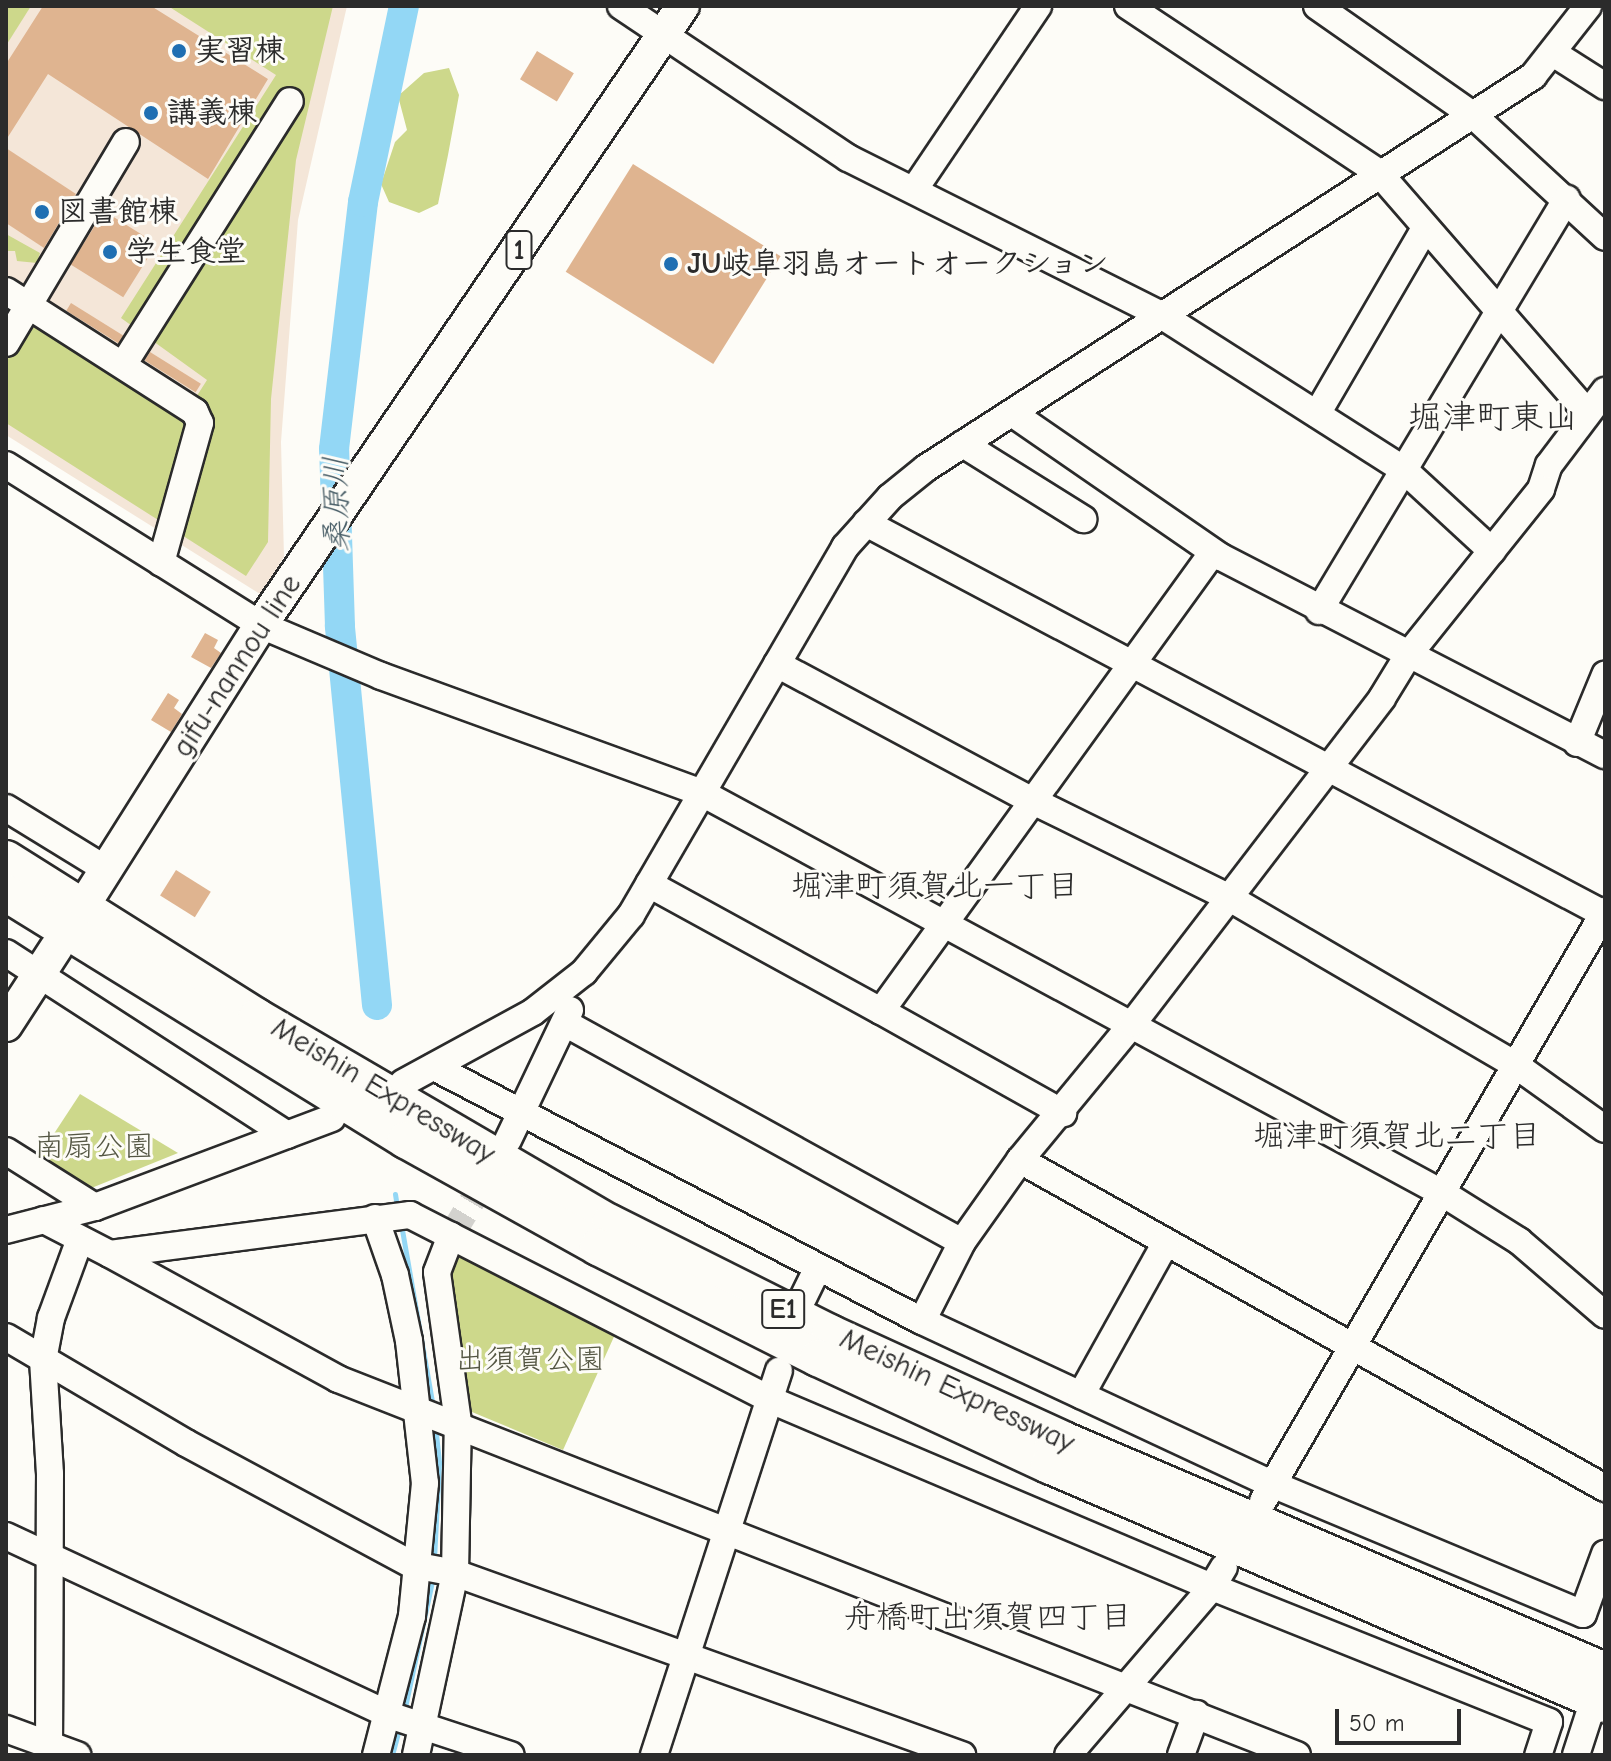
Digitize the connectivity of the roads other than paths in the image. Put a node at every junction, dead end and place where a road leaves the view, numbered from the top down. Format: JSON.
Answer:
{"nodes":[{"id":1,"x":621,"y":6,"type":"edge"},
{"id":2,"x":683,"y":6,"type":"edge"},
{"id":3,"x":1038,"y":6,"type":"edge"},
{"id":4,"x":1128,"y":6,"type":"edge"},
{"id":5,"x":1317,"y":6,"type":"edge"},
{"id":6,"x":1588,"y":6,"type":"edge"},
{"id":7,"x":664,"y":36,"type":"junction"},
{"id":8,"x":1553,"y":53,"type":"junction"},
{"id":9,"x":1605,"y":86,"type":"edge"},
{"id":10,"x":290,"y":101,"type":"dead end"},
{"id":11,"x":1474,"y":116,"type":"junction"},
{"id":12,"x":126,"y":142,"type":"dead end"},
{"id":13,"x":1379,"y":173,"type":"junction"},
{"id":14,"x":914,"y":190,"type":"junction"},
{"id":15,"x":1567,"y":199,"type":"junction"},
{"id":16,"x":1424,"y":230,"type":"junction"},
{"id":17,"x":1605,"y":237,"type":"edge"},
{"id":18,"x":6,"y":291,"type":"edge"},
{"id":19,"x":30,"y":306,"type":"junction"},
{"id":20,"x":1500,"y":310,"type":"junction"},
{"id":21,"x":1161,"y":315,"type":"junction"},
{"id":22,"x":6,"y":343,"type":"edge"},
{"id":23,"x":123,"y":365,"type":"junction"},
{"id":24,"x":1605,"y":391,"type":"edge"},
{"id":25,"x":1587,"y":412,"type":"junction"},
{"id":26,"x":1012,"y":413,"type":"junction"},
{"id":27,"x":1317,"y":414,"type":"junction"},
{"id":28,"x":963,"y":444,"type":"junction"},
{"id":29,"x":6,"y":465,"type":"edge"},
{"id":30,"x":1403,"y":469,"type":"junction"},
{"id":31,"x":1083,"y":519,"type":"dead end"},
{"id":32,"x":866,"y":523,"type":"junction"},
{"id":33,"x":1492,"y":551,"type":"junction"},
{"id":34,"x":1213,"y":552,"type":"junction"},
{"id":35,"x":161,"y":563,"type":"junction"},
{"id":36,"x":1319,"y":611,"type":"junction"},
{"id":37,"x":261,"y":625,"type":"junction"},
{"id":38,"x":1409,"y":654,"type":"junction"},
{"id":39,"x":777,"y":664,"type":"junction"},
{"id":40,"x":1132,"y":664,"type":"junction"},
{"id":41,"x":1605,"y":675,"type":"edge"},
{"id":42,"x":1577,"y":743,"type":"junction"},
{"id":43,"x":1605,"y":755,"type":"edge"},
{"id":44,"x":1328,"y":767,"type":"junction"},
{"id":45,"x":702,"y":793,"type":"junction"},
{"id":46,"x":1033,"y":801,"type":"junction"},
{"id":47,"x":6,"y":808,"type":"edge"},
{"id":48,"x":6,"y":859,"type":"edge"},
{"id":49,"x":100,"y":881,"type":"joint"},
{"id":50,"x":649,"y":884,"type":"junction"},
{"id":51,"x":6,"y":893,"type":"edge"},
{"id":52,"x":1228,"y":897,"type":"junction"},
{"id":53,"x":1604,"y":912,"type":"edge"},
{"id":54,"x":945,"y":923,"type":"junction"},
{"id":55,"x":6,"y":953,"type":"edge"},
{"id":56,"x":1594,"y":954,"type":"edge"},
{"id":57,"x":47,"y":961,"type":"junction"},
{"id":58,"x":584,"y":972,"type":"junction"},
{"id":59,"x":881,"y":1011,"type":"junction"},
{"id":60,"x":565,"y":1023,"type":"junction"},
{"id":61,"x":1133,"y":1023,"type":"junction"},
{"id":62,"x":6,"y":1025,"type":"edge"},
{"id":63,"x":1517,"y":1066,"type":"junction"},
{"id":64,"x":434,"y":1067,"type":"junction"},
{"id":65,"x":403,"y":1083,"type":"dead end"},
{"id":66,"x":521,"y":1113,"type":"junction"},
{"id":67,"x":1063,"y":1113,"type":"junction"},
{"id":68,"x":332,"y":1118,"type":"dead end"},
{"id":69,"x":1605,"y":1129,"type":"edge"},
{"id":70,"x":287,"y":1135,"type":"junction"},
{"id":71,"x":508,"y":1140,"type":"dead end"},
{"id":72,"x":6,"y":1151,"type":"edge"},
{"id":73,"x":1020,"y":1160,"type":"junction"},
{"id":74,"x":1444,"y":1194,"type":"junction"},
{"id":75,"x":95,"y":1207,"type":"junction"},
{"id":76,"x":387,"y":1217,"type":"junction"},
{"id":77,"x":44,"y":1220,"type":"junction"},
{"id":78,"x":6,"y":1230,"type":"edge"},
{"id":79,"x":451,"y":1236,"type":"junction"},
{"id":80,"x":79,"y":1242,"type":"junction"},
{"id":81,"x":962,"y":1242,"type":"junction"},
{"id":82,"x":1165,"y":1244,"type":"junction"},
{"id":83,"x":110,"y":1254,"type":"junction"},
{"id":84,"x":817,"y":1269,"type":"junction"},
{"id":85,"x":803,"y":1298,"type":"dead end"},
{"id":86,"x":1605,"y":1315,"type":"edge"},
{"id":87,"x":922,"y":1321,"type":"junction"},
{"id":88,"x":6,"y":1337,"type":"edge"},
{"id":89,"x":1352,"y":1345,"type":"junction"},
{"id":90,"x":43,"y":1360,"type":"junction"},
{"id":91,"x":779,"y":1371,"type":"dead end"},
{"id":92,"x":1081,"y":1395,"type":"junction"},
{"id":93,"x":771,"y":1400,"type":"junction"},
{"id":94,"x":436,"y":1415,"type":"junction"},
{"id":95,"x":1605,"y":1488,"type":"edge"},
{"id":96,"x":1268,"y":1493,"type":"junction"},
{"id":97,"x":728,"y":1535,"type":"junction"},
{"id":98,"x":6,"y":1536,"type":"edge"},
{"id":99,"x":46,"y":1553,"type":"junction"},
{"id":100,"x":1605,"y":1554,"type":"edge"},
{"id":101,"x":433,"y":1569,"type":"junction"},
{"id":102,"x":1218,"y":1577,"type":"junction"},
{"id":103,"x":688,"y":1655,"type":"junction"},
{"id":104,"x":1605,"y":1671,"type":"edge"},
{"id":105,"x":1126,"y":1685,"type":"junction"},
{"id":106,"x":1597,"y":1709,"type":"edge"},
{"id":107,"x":1196,"y":1714,"type":"junction"},
{"id":108,"x":406,"y":1720,"type":"junction"},
{"id":109,"x":6,"y":1729,"type":"edge"},
{"id":110,"x":1605,"y":1741,"type":"edge"},
{"id":111,"x":49,"y":1750,"type":"edge"},
{"id":112,"x":77,"y":1755,"type":"edge"},
{"id":113,"x":376,"y":1755,"type":"edge"},
{"id":114,"x":416,"y":1755,"type":"edge"},
{"id":115,"x":511,"y":1755,"type":"edge"},
{"id":116,"x":654,"y":1755,"type":"edge"},
{"id":117,"x":962,"y":1755,"type":"edge"},
{"id":118,"x":1068,"y":1755,"type":"edge"},
{"id":119,"x":1181,"y":1755,"type":"edge"},
{"id":120,"x":1297,"y":1755,"type":"edge"},
{"id":121,"x":1538,"y":1755,"type":"edge"},
{"id":122,"x":1576,"y":1755,"type":"edge"},
{"id":123,"x":1589,"y":1755,"type":"edge"}],
"edges":[{"from":1,"to":7,"type":"street"},
{"from":2,"to":7,"type":"main road","name":"gifu-nannou line","number":"1"},
{"from":3,"to":14,"type":"street"},
{"from":4,"to":13,"type":"street"},
{"from":5,"to":11,"type":"street"},
{"from":6,"to":8,"type":"street"},
{"from":7,"to":14,"type":"street"},
{"from":7,"to":37,"type":"main road","name":"gifu-nannou line","number":"1"},
{"from":8,"to":9,"type":"street"},
{"from":8,"to":11,"type":"street"},
{"from":10,"to":23,"type":"street"},
{"from":11,"to":13,"type":"street"},
{"from":11,"to":15,"type":"street"},
{"from":12,"to":19,"type":"street"},
{"from":13,"to":16,"type":"street"},
{"from":13,"to":21,"type":"street"},
{"from":14,"to":21,"type":"street"},
{"from":15,"to":17,"type":"street"},
{"from":15,"to":20,"type":"street"},
{"from":16,"to":20,"type":"street"},
{"from":16,"to":27,"type":"street"},
{"from":18,"to":19,"type":"street"},
{"from":19,"to":22,"type":"street"},
{"from":19,"to":23,"type":"street"},
{"from":20,"to":25,"type":"street"},
{"from":20,"to":30,"type":"street"},
{"from":21,"to":26,"type":"street"},
{"from":21,"to":27,"type":"street"},
{"from":23,"to":35,"type":"street"},
{"from":24,"to":25,"type":"street"},
{"from":25,"to":33,"type":"street"},
{"from":26,"to":28,"type":"street"},
{"from":26,"to":34,"type":"street"},
{"from":27,"to":30,"type":"street"},
{"from":28,"to":31,"type":"street"},
{"from":28,"to":32,"type":"street"},
{"from":29,"to":35,"type":"street"},
{"from":30,"to":33,"type":"street"},
{"from":30,"to":36,"type":"street"},
{"from":32,"to":39,"type":"street"},
{"from":32,"to":40,"type":"street"},
{"from":33,"to":38,"type":"street"},
{"from":34,"to":36,"type":"street"},
{"from":34,"to":40,"type":"street"},
{"from":35,"to":37,"type":"street"},
{"from":36,"to":38,"type":"street"},
{"from":37,"to":45,"type":"street"},
{"from":37,"to":49,"type":"main road","name":"gifu-nannou line","number":"1"},
{"from":38,"to":42,"type":"street"},
{"from":38,"to":44,"type":"street"},
{"from":39,"to":45,"type":"street"},
{"from":39,"to":46,"type":"street"},
{"from":40,"to":44,"type":"street"},
{"from":40,"to":46,"type":"street"},
{"from":41,"to":42,"type":"street"},
{"from":42,"to":43,"type":"street"},
{"from":44,"to":52,"type":"street"},
{"from":44,"to":53,"type":"street"},
{"from":45,"to":50,"type":"street"},
{"from":45,"to":54,"type":"street"},
{"from":46,"to":52,"type":"street"},
{"from":46,"to":54,"type":"street"},
{"from":47,"to":49,"type":"street"},
{"from":48,"to":104,"type":"highway","name":"Meishin Expressway","number":"E1"},
{"from":50,"to":58,"type":"street"},
{"from":50,"to":59,"type":"street"},
{"from":51,"to":106,"type":"highway","name":"Meishin Expressway","number":"E1"},
{"from":52,"to":61,"type":"street"},
{"from":52,"to":63,"type":"street"},
{"from":53,"to":56,"type":"street"},
{"from":54,"to":59,"type":"street"},
{"from":54,"to":61,"type":"street"},
{"from":55,"to":57,"type":"street"},
{"from":56,"to":63,"type":"street"},
{"from":57,"to":62,"type":"main road"},
{"from":57,"to":70,"type":"street"},
{"from":58,"to":60,"type":"street"},
{"from":58,"to":64,"type":"street"},
{"from":59,"to":67,"type":"street"},
{"from":60,"to":66,"type":"street"},
{"from":60,"to":81,"type":"street"},
{"from":61,"to":67,"type":"street"},
{"from":61,"to":74,"type":"street"},
{"from":63,"to":69,"type":"street"},
{"from":63,"to":74,"type":"street"},
{"from":64,"to":65,"type":"street"},
{"from":64,"to":66,"type":"street"},
{"from":66,"to":71,"type":"street"},
{"from":66,"to":84,"type":"street"},
{"from":67,"to":73,"type":"street"},
{"from":68,"to":70,"type":"street"},
{"from":70,"to":75,"type":"street"},
{"from":72,"to":75,"type":"street"},
{"from":73,"to":81,"type":"street"},
{"from":73,"to":82,"type":"street"},
{"from":74,"to":86,"type":"street"},
{"from":74,"to":89,"type":"street"},
{"from":75,"to":77,"type":"street"},
{"from":76,"to":79,"type":"street"},
{"from":76,"to":83,"type":"street"},
{"from":76,"to":94,"type":"street"},
{"from":77,"to":78,"type":"street"},
{"from":77,"to":80,"type":"street"},
{"from":79,"to":93,"type":"street"},
{"from":79,"to":94,"type":"street"},
{"from":80,"to":83,"type":"street"},
{"from":80,"to":90,"type":"street"},
{"from":81,"to":87,"type":"street"},
{"from":82,"to":89,"type":"street"},
{"from":82,"to":92,"type":"street"},
{"from":83,"to":94,"type":"street"},
{"from":84,"to":85,"type":"street"},
{"from":84,"to":87,"type":"street"},
{"from":87,"to":92,"type":"street"},
{"from":88,"to":90,"type":"street"},
{"from":89,"to":95,"type":"street"},
{"from":89,"to":96,"type":"street"},
{"from":90,"to":99,"type":"street"},
{"from":90,"to":101,"type":"street"},
{"from":91,"to":93,"type":"street"},
{"from":92,"to":96,"type":"street"},
{"from":93,"to":97,"type":"street"},
{"from":93,"to":102,"type":"street"},
{"from":94,"to":97,"type":"street"},
{"from":94,"to":101,"type":"street"},
{"from":94,"to":101,"type":"street"},
{"from":96,"to":100,"type":"street"},
{"from":97,"to":103,"type":"street"},
{"from":97,"to":105,"type":"street"},
{"from":98,"to":99,"type":"street"},
{"from":99,"to":108,"type":"street"},
{"from":99,"to":111,"type":"street"},
{"from":101,"to":103,"type":"street"},
{"from":101,"to":108,"type":"street"},
{"from":101,"to":108,"type":"street"},
{"from":102,"to":105,"type":"street"},
{"from":102,"to":121,"type":"street"},
{"from":103,"to":116,"type":"street"},
{"from":103,"to":117,"type":"street"},
{"from":105,"to":107,"type":"street"},
{"from":105,"to":118,"type":"street"},
{"from":106,"to":122,"type":"street"},
{"from":107,"to":119,"type":"street"},
{"from":107,"to":120,"type":"street"},
{"from":108,"to":113,"type":"street"},
{"from":108,"to":114,"type":"street"},
{"from":108,"to":115,"type":"street"},
{"from":109,"to":111,"type":"street"},
{"from":110,"to":123,"type":"street"},
{"from":111,"to":112,"type":"street"}]}
